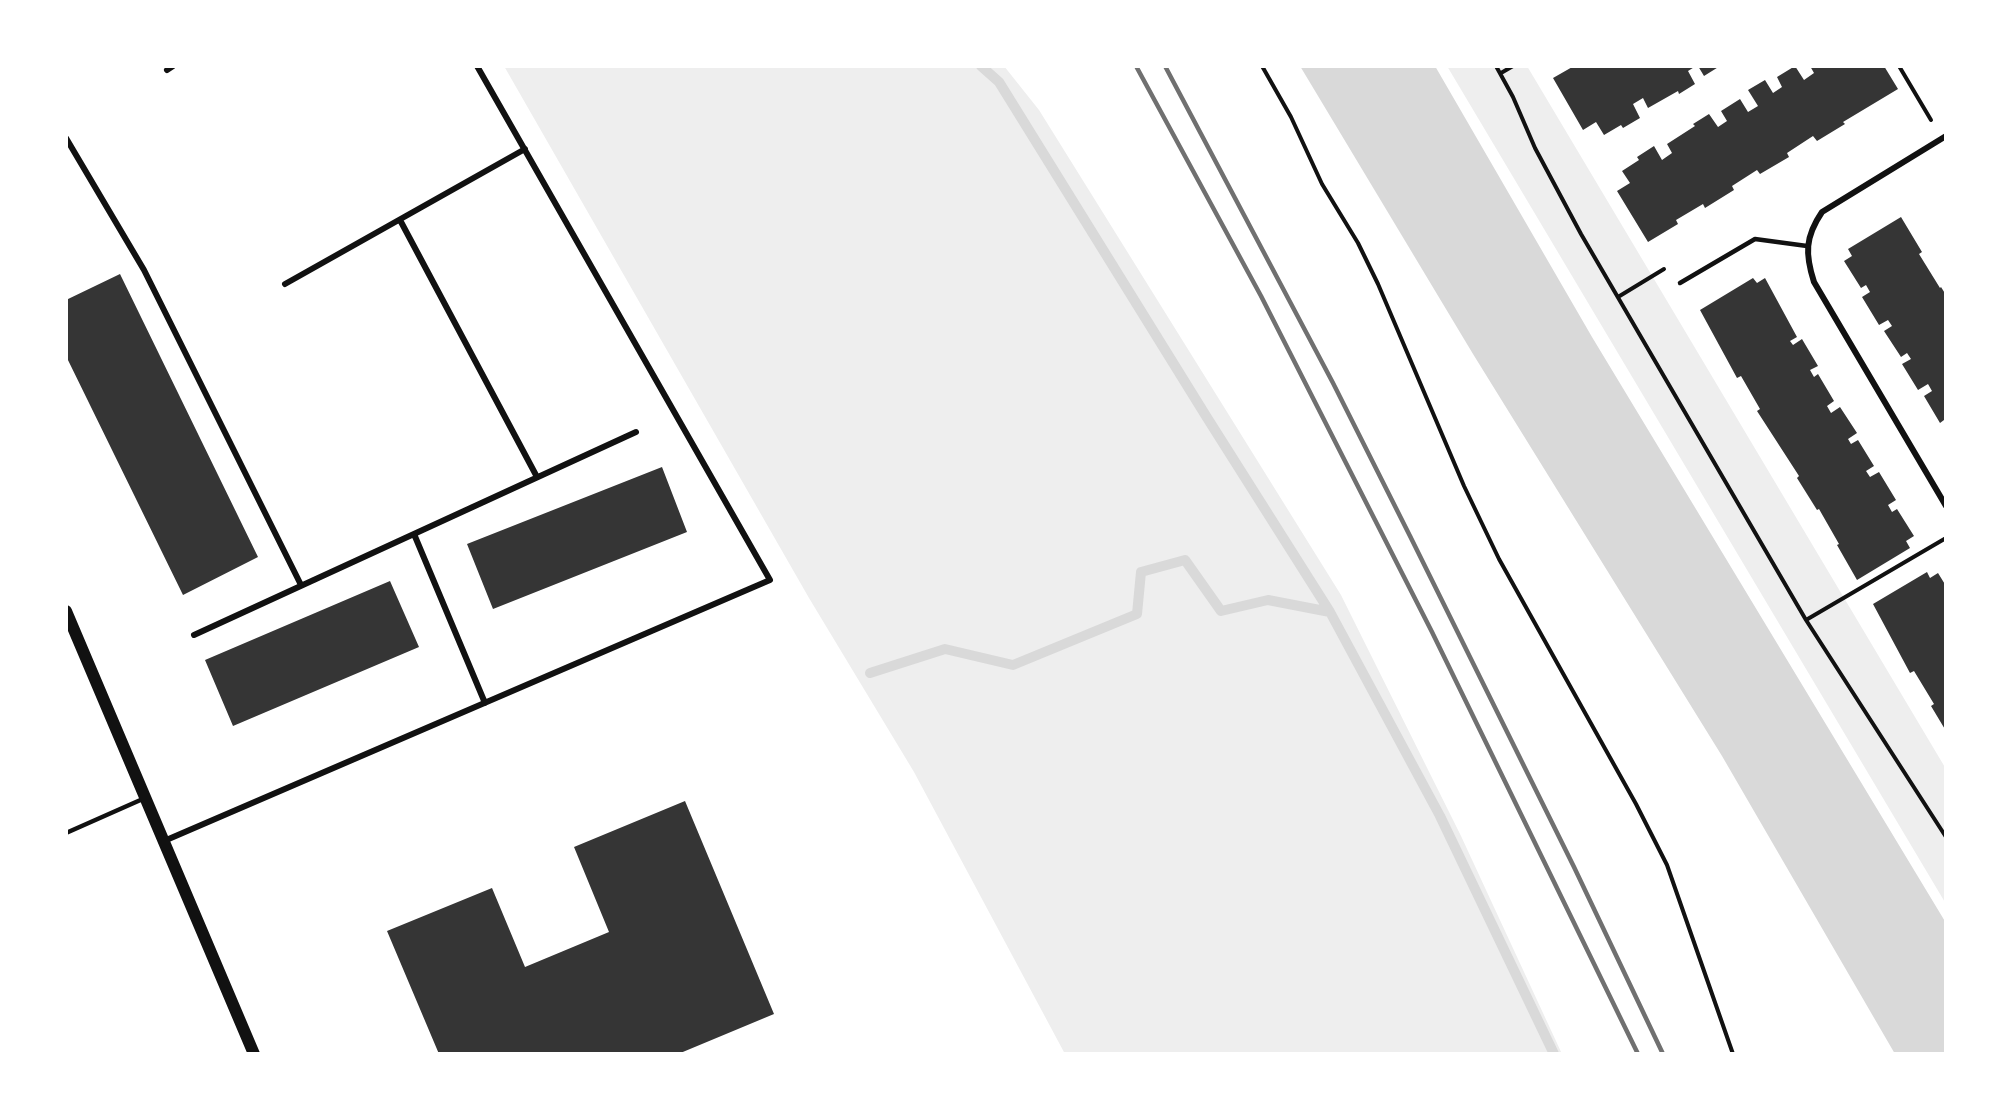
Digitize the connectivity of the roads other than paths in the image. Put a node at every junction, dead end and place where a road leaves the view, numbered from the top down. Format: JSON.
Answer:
{"nodes":[{"id":1,"x":173,"y":66,"type":"edge"},
{"id":2,"x":477,"y":66,"type":"edge"},
{"id":3,"x":166,"y":70,"type":"dead end"},
{"id":4,"x":1944,"y":137,"type":"edge"},
{"id":5,"x":66,"y":138,"type":"edge"},
{"id":6,"x":525,"y":149,"type":"junction"},
{"id":7,"x":400,"y":220,"type":"junction"},
{"id":8,"x":1807,"y":246,"type":"junction"},
{"id":9,"x":1680,"y":283,"type":"dead end"},
{"id":10,"x":285,"y":284,"type":"dead end"},
{"id":11,"x":636,"y":432,"type":"dead end"},
{"id":12,"x":537,"y":477,"type":"junction"},
{"id":13,"x":1946,"y":506,"type":"edge"},
{"id":14,"x":414,"y":534,"type":"junction"},
{"id":15,"x":301,"y":585,"type":"junction"},
{"id":16,"x":66,"y":611,"type":"edge"},
{"id":17,"x":194,"y":635,"type":"dead end"},
{"id":18,"x":485,"y":703,"type":"junction"},
{"id":19,"x":145,"y":798,"type":"junction"},
{"id":20,"x":66,"y":833,"type":"edge"},
{"id":21,"x":164,"y":841,"type":"junction"},
{"id":22,"x":255,"y":1054,"type":"edge"}],
"edges":[{"from":1,"to":3,"type":"street"},
{"from":2,"to":6,"type":"street"},
{"from":4,"to":8,"type":"street"},
{"from":5,"to":15,"type":"street"},
{"from":6,"to":7,"type":"street"},
{"from":6,"to":18,"type":"street"},
{"from":7,"to":10,"type":"street"},
{"from":7,"to":12,"type":"street"},
{"from":8,"to":9,"type":"lane"},
{"from":8,"to":13,"type":"street"},
{"from":11,"to":12,"type":"street"},
{"from":12,"to":14,"type":"street"},
{"from":14,"to":15,"type":"street"},
{"from":14,"to":18,"type":"street"},
{"from":15,"to":17,"type":"street"},
{"from":16,"to":19,"type":"main road"},
{"from":18,"to":21,"type":"street"},
{"from":19,"to":20,"type":"lane"},
{"from":19,"to":21,"type":"main road"},
{"from":21,"to":22,"type":"main road"}]}
